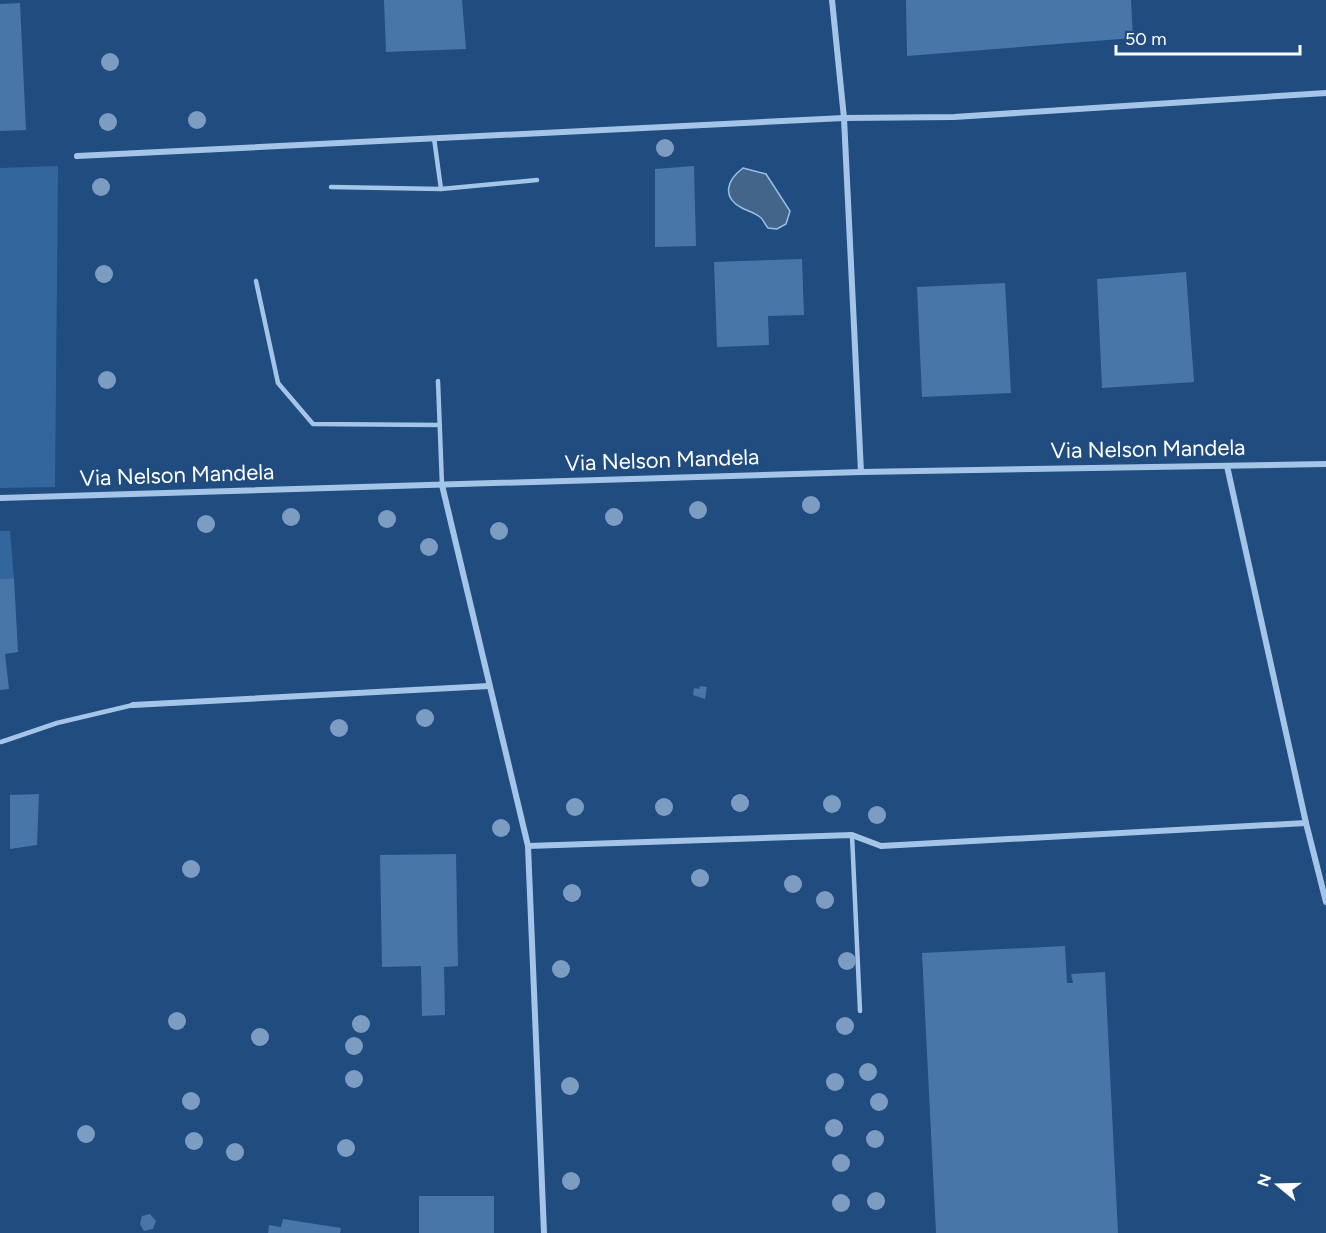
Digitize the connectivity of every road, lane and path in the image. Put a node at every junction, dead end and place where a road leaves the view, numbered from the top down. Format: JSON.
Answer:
{"nodes":[{"id":1,"x":832,"y":0,"type":"edge"},
{"id":2,"x":1326,"y":93,"type":"edge"},
{"id":3,"x":844,"y":118,"type":"junction"},
{"id":4,"x":434,"y":138,"type":"junction"},
{"id":5,"x":77,"y":156,"type":"dead end"},
{"id":6,"x":537,"y":180,"type":"dead end"},
{"id":7,"x":331,"y":187,"type":"dead end"},
{"id":8,"x":441,"y":189,"type":"junction"},
{"id":9,"x":256,"y":280,"type":"dead end"},
{"id":10,"x":438,"y":381,"type":"dead end"},
{"id":11,"x":440,"y":425,"type":"junction"},
{"id":12,"x":1326,"y":464,"type":"edge"},
{"id":13,"x":1227,"y":466,"type":"junction"},
{"id":14,"x":861,"y":472,"type":"junction"},
{"id":15,"x":442,"y":485,"type":"junction"},
{"id":16,"x":0,"y":498,"type":"edge"},
{"id":17,"x":489,"y":686,"type":"junction"},
{"id":18,"x":133,"y":705,"type":"joint"},
{"id":19,"x":2,"y":742,"type":"dead end"},
{"id":20,"x":1306,"y":823,"type":"junction"},
{"id":21,"x":852,"y":835,"type":"junction"},
{"id":22,"x":528,"y":846,"type":"junction"},
{"id":23,"x":1326,"y":902,"type":"edge"},
{"id":24,"x":860,"y":1011,"type":"dead end"},
{"id":25,"x":544,"y":1233,"type":"edge"}],
"edges":[{"from":1,"to":3,"type":"street"},
{"from":2,"to":3,"type":"street"},
{"from":3,"to":4,"type":"street"},
{"from":3,"to":14,"type":"street"},
{"from":4,"to":5,"type":"street"},
{"from":4,"to":8,"type":"lane"},
{"from":6,"to":8,"type":"lane"},
{"from":7,"to":8,"type":"lane"},
{"from":9,"to":11,"type":"lane"},
{"from":10,"to":11,"type":"lane"},
{"from":11,"to":15,"type":"lane"},
{"from":12,"to":13,"type":"street","name":"Via Nelson Mandela"},
{"from":13,"to":14,"type":"street","name":"Via Nelson Mandela"},
{"from":13,"to":20,"type":"street"},
{"from":14,"to":15,"type":"street","name":"Via Nelson Mandela"},
{"from":15,"to":16,"type":"street","name":"Via Nelson Mandela"},
{"from":15,"to":17,"type":"street"},
{"from":17,"to":18,"type":"street"},
{"from":17,"to":22,"type":"street"},
{"from":18,"to":19,"type":"lane"},
{"from":20,"to":21,"type":"street"},
{"from":20,"to":23,"type":"street"},
{"from":21,"to":22,"type":"street"},
{"from":21,"to":24,"type":"lane"},
{"from":22,"to":25,"type":"street"}]}
